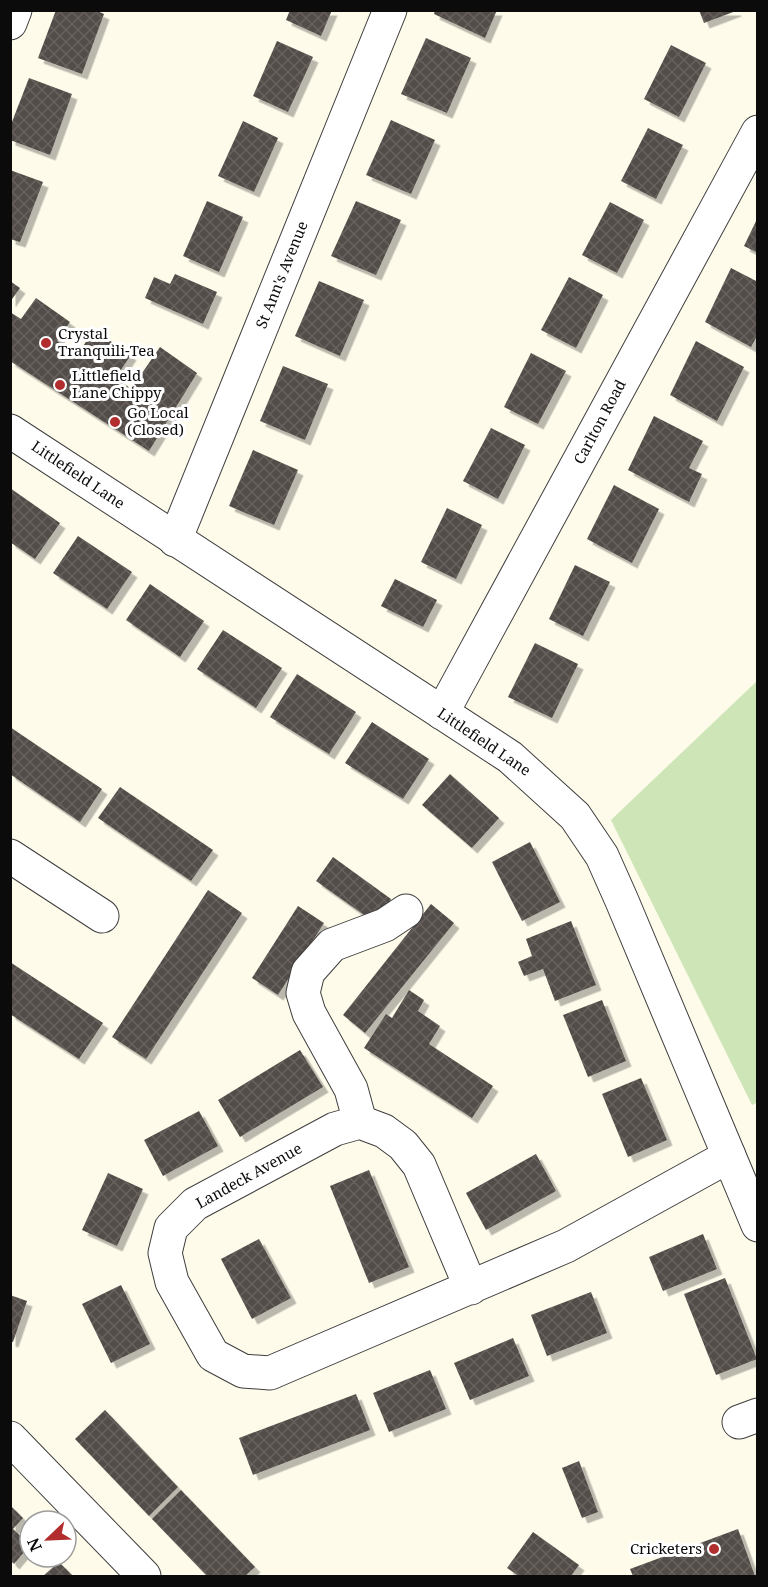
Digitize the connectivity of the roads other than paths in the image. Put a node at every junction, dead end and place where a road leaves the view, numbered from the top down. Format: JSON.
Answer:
{"nodes":[{"id":1,"x":15,"y":10,"type":"edge"},
{"id":2,"x":390,"y":10,"type":"edge"},
{"id":3,"x":10,"y":23,"type":"edge"},
{"id":4,"x":758,"y":132,"type":"edge"},
{"id":5,"x":10,"y":431,"type":"edge"},
{"id":6,"x":175,"y":540,"type":"junction"},
{"id":7,"x":442,"y":713,"type":"junction"},
{"id":8,"x":10,"y":856,"type":"edge"},
{"id":9,"x":406,"y":910,"type":"dead end"},
{"id":10,"x":102,"y":916,"type":"dead end"},
{"id":11,"x":360,"y":1122,"type":"junction"},
{"id":12,"x":729,"y":1156,"type":"junction"},
{"id":13,"x":758,"y":1225,"type":"edge"},
{"id":14,"x":471,"y":1288,"type":"junction"},
{"id":15,"x":10,"y":1438,"type":"edge"},
{"id":16,"x":144,"y":1576,"type":"edge"}],
"edges":[{"from":1,"to":3,"type":"street"},
{"from":2,"to":6,"type":"street","name":"St Ann's Avenue"},
{"from":4,"to":7,"type":"street","name":"Carlton Road"},
{"from":5,"to":6,"type":"street","name":"Littlefield Lane"},
{"from":6,"to":7,"type":"street","name":"Littlefield Lane"},
{"from":7,"to":12,"type":"street","name":"Littlefield Lane"},
{"from":8,"to":10,"type":"street"},
{"from":9,"to":11,"type":"street"},
{"from":11,"to":14,"type":"street"},
{"from":11,"to":14,"type":"street","name":"Landeck Avenue"},
{"from":12,"to":13,"type":"street","name":"Littlefield Lane"},
{"from":12,"to":14,"type":"street","name":"Landeck Avenue"},
{"from":15,"to":16,"type":"street"}]}
